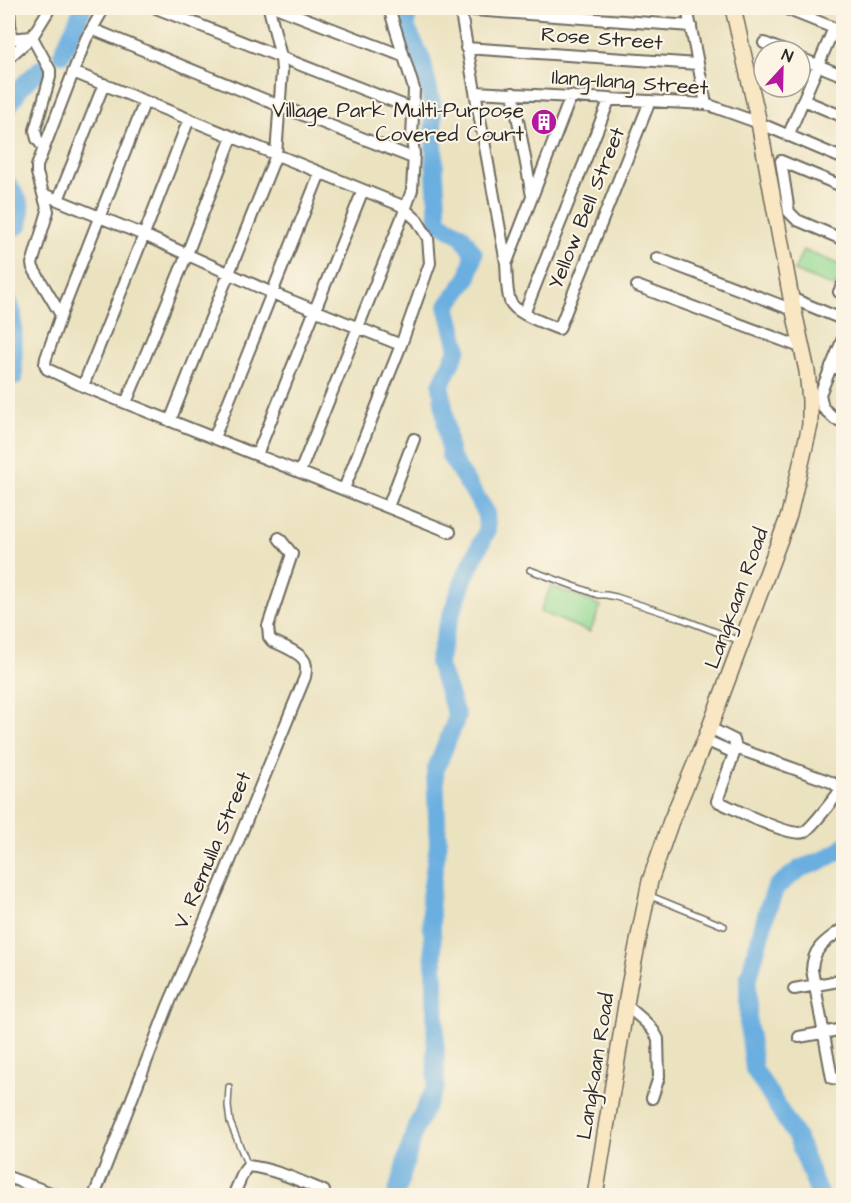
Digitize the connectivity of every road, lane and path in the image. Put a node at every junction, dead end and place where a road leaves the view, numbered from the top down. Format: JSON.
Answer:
{"nodes":[{"id":1,"x":9,"y":8,"type":"edge"},
{"id":2,"x":50,"y":8,"type":"edge"},
{"id":3,"x":104,"y":8,"type":"edge"},
{"id":4,"x":156,"y":8,"type":"edge"},
{"id":5,"x":269,"y":8,"type":"edge"},
{"id":6,"x":278,"y":8,"type":"edge"},
{"id":7,"x":388,"y":8,"type":"edge"},
{"id":8,"x":460,"y":8,"type":"edge"},
{"id":9,"x":687,"y":8,"type":"edge"},
{"id":10,"x":733,"y":8,"type":"edge"},
{"id":11,"x":784,"y":8,"type":"edge"},
{"id":12,"x":691,"y":26,"type":"junction"},
{"id":13,"x":92,"y":29,"type":"junction"},
{"id":14,"x":839,"y":30,"type":"edge"},
{"id":15,"x":32,"y":37,"type":"junction"},
{"id":16,"x":9,"y":38,"type":"edge"},
{"id":17,"x":466,"y":48,"type":"junction"},
{"id":18,"x":403,"y":56,"type":"junction"},
{"id":19,"x":281,"y":57,"type":"junction"},
{"id":20,"x":8,"y":58,"type":"edge"},
{"id":21,"x":812,"y":63,"type":"edge"},
{"id":22,"x":698,"y":64,"type":"junction"},
{"id":23,"x":818,"y":65,"type":"junction"},
{"id":24,"x":73,"y":72,"type":"junction"},
{"id":25,"x":843,"y":76,"type":"edge"},
{"id":26,"x":104,"y":84,"type":"junction"},
{"id":27,"x":476,"y":92,"type":"junction"},
{"id":28,"x":513,"y":93,"type":"junction"},
{"id":29,"x":571,"y":96,"type":"junction"},
{"id":30,"x":610,"y":98,"type":"junction"},
{"id":31,"x":803,"y":100,"type":"junction"},
{"id":32,"x":145,"y":101,"type":"junction"},
{"id":33,"x":650,"y":101,"type":"junction"},
{"id":34,"x":706,"y":104,"type":"junction"},
{"id":35,"x":280,"y":106,"type":"junction"},
{"id":36,"x":413,"y":109,"type":"junction"},
{"id":37,"x":843,"y":117,"type":"edge"},
{"id":38,"x":189,"y":119,"type":"junction"},
{"id":39,"x":759,"y":123,"type":"junction"},
{"id":40,"x":232,"y":136,"type":"junction"},
{"id":41,"x":788,"y":136,"type":"junction"},
{"id":42,"x":44,"y":147,"type":"junction"},
{"id":43,"x":276,"y":155,"type":"junction"},
{"id":44,"x":413,"y":158,"type":"junction"},
{"id":45,"x":843,"y":159,"type":"edge"},
{"id":46,"x":320,"y":172,"type":"junction"},
{"id":47,"x":843,"y":187,"type":"edge"},
{"id":48,"x":363,"y":190,"type":"junction"},
{"id":49,"x":43,"y":194,"type":"junction"},
{"id":50,"x":532,"y":196,"type":"junction"},
{"id":51,"x":58,"y":200,"type":"junction"},
{"id":52,"x":405,"y":210,"type":"junction"},
{"id":53,"x":100,"y":216,"type":"junction"},
{"id":54,"x":144,"y":235,"type":"junction"},
{"id":55,"x":843,"y":240,"type":"edge"},
{"id":56,"x":187,"y":254,"type":"junction"},
{"id":57,"x":657,"y":258,"type":"dead end"},
{"id":58,"x":506,"y":262,"type":"junction"},
{"id":59,"x":229,"y":273,"type":"junction"},
{"id":60,"x":843,"y":282,"type":"edge"},
{"id":61,"x":637,"y":286,"type":"dead end"},
{"id":62,"x":272,"y":293,"type":"junction"},
{"id":63,"x":843,"y":294,"type":"edge"},
{"id":64,"x":792,"y":304,"type":"junction"},
{"id":65,"x":315,"y":310,"type":"junction"},
{"id":66,"x":524,"y":314,"type":"junction"},
{"id":67,"x":61,"y":315,"type":"junction"},
{"id":68,"x":843,"y":320,"type":"edge"},
{"id":69,"x":358,"y":327,"type":"junction"},
{"id":70,"x":843,"y":336,"type":"edge"},
{"id":71,"x":401,"y":345,"type":"junction"},
{"id":72,"x":803,"y":348,"type":"junction"},
{"id":73,"x":831,"y":366,"type":"junction"},
{"id":74,"x":843,"y":371,"type":"edge"},
{"id":75,"x":83,"y":386,"type":"junction"},
{"id":76,"x":126,"y":403,"type":"junction"},
{"id":77,"x":170,"y":421,"type":"junction"},
{"id":78,"x":843,"y":422,"type":"edge"},
{"id":79,"x":214,"y":438,"type":"junction"},
{"id":80,"x":414,"y":439,"type":"dead end"},
{"id":81,"x":257,"y":455,"type":"junction"},
{"id":82,"x":300,"y":472,"type":"junction"},
{"id":83,"x":344,"y":489,"type":"junction"},
{"id":84,"x":388,"y":507,"type":"junction"},
{"id":85,"x":450,"y":532,"type":"dead end"},
{"id":86,"x":279,"y":538,"type":"dead end"},
{"id":87,"x":530,"y":570,"type":"dead end"},
{"id":88,"x":742,"y":642,"type":"junction"},
{"id":89,"x":708,"y":734,"type":"junction"},
{"id":90,"x":736,"y":748,"type":"junction"},
{"id":91,"x":842,"y":790,"type":"edge"},
{"id":92,"x":647,"y":895,"type":"junction"},
{"id":93,"x":724,"y":926,"type":"dead end"},
{"id":94,"x":843,"y":928,"type":"edge"},
{"id":95,"x":843,"y":980,"type":"edge"},
{"id":96,"x":815,"y":986,"type":"junction"},
{"id":97,"x":794,"y":989,"type":"dead end"},
{"id":98,"x":626,"y":1005,"type":"junction"},
{"id":99,"x":843,"y":1029,"type":"edge"},
{"id":100,"x":824,"y":1032,"type":"junction"},
{"id":101,"x":799,"y":1037,"type":"dead end"},
{"id":102,"x":843,"y":1078,"type":"edge"},
{"id":103,"x":229,"y":1087,"type":"dead end"},
{"id":104,"x":652,"y":1098,"type":"dead end"},
{"id":105,"x":248,"y":1166,"type":"junction"},
{"id":106,"x":8,"y":1177,"type":"edge"},
{"id":107,"x":324,"y":1191,"type":"dead end"},
{"id":108,"x":59,"y":1196,"type":"edge"},
{"id":109,"x":94,"y":1196,"type":"edge"},
{"id":110,"x":233,"y":1196,"type":"edge"},
{"id":111,"x":596,"y":1196,"type":"edge"}],
"edges":[{"from":1,"to":16,"type":"street"},
{"from":2,"to":15,"type":"street"},
{"from":3,"to":13,"type":"street"},
{"from":4,"to":19,"type":"street"},
{"from":5,"to":19,"type":"street"},
{"from":6,"to":18,"type":"street"},
{"from":7,"to":18,"type":"street"},
{"from":8,"to":12,"type":"street"},
{"from":8,"to":17,"type":"street"},
{"from":9,"to":12,"type":"street"},
{"from":10,"to":39,"type":"street","name":"Langkaan Road"},
{"from":11,"to":14,"type":"street"},
{"from":12,"to":22,"type":"street"},
{"from":13,"to":24,"type":"street"},
{"from":13,"to":35,"type":"street"},
{"from":14,"to":23,"type":"street"},
{"from":15,"to":16,"type":"street"},
{"from":15,"to":20,"type":"street"},
{"from":15,"to":42,"type":"street"},
{"from":17,"to":22,"type":"street","name":"Rose Street"},
{"from":17,"to":27,"type":"street"},
{"from":18,"to":36,"type":"street"},
{"from":19,"to":35,"type":"street"},
{"from":19,"to":36,"type":"street"},
{"from":21,"to":23,"type":"street"},
{"from":22,"to":34,"type":"street"},
{"from":23,"to":25,"type":"street"},
{"from":23,"to":31,"type":"street"},
{"from":24,"to":26,"type":"street"},
{"from":24,"to":42,"type":"street"},
{"from":26,"to":32,"type":"street"},
{"from":26,"to":51,"type":"street"},
{"from":27,"to":28,"type":"street","name":"Ilang-Ilang Street"},
{"from":27,"to":58,"type":"street"},
{"from":28,"to":29,"type":"street","name":"Ilang-Ilang Street"},
{"from":28,"to":50,"type":"street"},
{"from":29,"to":30,"type":"street","name":"Ilang-Ilang Street"},
{"from":29,"to":50,"type":"street"},
{"from":30,"to":33,"type":"street","name":"Ilang-Ilang Street"},
{"from":30,"to":66,"type":"street"},
{"from":31,"to":37,"type":"street"},
{"from":31,"to":41,"type":"street"},
{"from":32,"to":38,"type":"street"},
{"from":32,"to":53,"type":"street"},
{"from":33,"to":34,"type":"street","name":"Ilang-Ilang Street"},
{"from":33,"to":66,"type":"street","name":"Yellow Bell Street"},
{"from":34,"to":39,"type":"street","name":"Ilang-Ilang Street"},
{"from":35,"to":43,"type":"street"},
{"from":35,"to":44,"type":"street"},
{"from":36,"to":44,"type":"street"},
{"from":38,"to":40,"type":"street"},
{"from":38,"to":54,"type":"street"},
{"from":39,"to":41,"type":"street","name":"Ilang-Ilang Street"},
{"from":39,"to":64,"type":"street","name":"Langkaan Road"},
{"from":40,"to":43,"type":"street"},
{"from":40,"to":56,"type":"street"},
{"from":41,"to":45,"type":"street","name":"Ilang-Ilang Street"},
{"from":42,"to":49,"type":"street"},
{"from":43,"to":46,"type":"street"},
{"from":43,"to":59,"type":"street"},
{"from":44,"to":52,"type":"street"},
{"from":46,"to":48,"type":"street"},
{"from":46,"to":62,"type":"street"},
{"from":47,"to":55,"type":"street"},
{"from":48,"to":52,"type":"street"},
{"from":48,"to":65,"type":"street"},
{"from":49,"to":51,"type":"street"},
{"from":49,"to":67,"type":"street"},
{"from":50,"to":58,"type":"street"},
{"from":51,"to":53,"type":"street"},
{"from":52,"to":69,"type":"street"},
{"from":52,"to":71,"type":"street"},
{"from":53,"to":54,"type":"street"},
{"from":53,"to":67,"type":"street"},
{"from":54,"to":56,"type":"street"},
{"from":54,"to":75,"type":"street"},
{"from":56,"to":59,"type":"street"},
{"from":56,"to":76,"type":"street"},
{"from":57,"to":64,"type":"street"},
{"from":58,"to":66,"type":"street"},
{"from":59,"to":62,"type":"street"},
{"from":59,"to":77,"type":"street"},
{"from":60,"to":63,"type":"street"},
{"from":61,"to":72,"type":"street"},
{"from":62,"to":65,"type":"street"},
{"from":62,"to":79,"type":"street"},
{"from":64,"to":68,"type":"street"},
{"from":64,"to":72,"type":"street","name":"Langkaan Road"},
{"from":65,"to":69,"type":"street"},
{"from":65,"to":81,"type":"street"},
{"from":67,"to":75,"type":"street"},
{"from":69,"to":71,"type":"street"},
{"from":69,"to":82,"type":"street"},
{"from":70,"to":73,"type":"street"},
{"from":71,"to":83,"type":"street"},
{"from":72,"to":88,"type":"street","name":"Langkaan Road"},
{"from":73,"to":74,"type":"street"},
{"from":73,"to":78,"type":"street"},
{"from":75,"to":76,"type":"street"},
{"from":76,"to":77,"type":"street"},
{"from":77,"to":79,"type":"street"},
{"from":79,"to":81,"type":"street"},
{"from":80,"to":84,"type":"street"},
{"from":81,"to":82,"type":"street"},
{"from":82,"to":83,"type":"street"},
{"from":83,"to":84,"type":"street"},
{"from":84,"to":85,"type":"street"},
{"from":86,"to":109,"type":"street","name":"V. Remulla Street"},
{"from":87,"to":88,"type":"lane"},
{"from":88,"to":89,"type":"street","name":"Langkaan Road"},
{"from":89,"to":90,"type":"street"},
{"from":89,"to":92,"type":"street","name":"Langkaan Road"},
{"from":90,"to":91,"type":"street"},
{"from":90,"to":91,"type":"street"},
{"from":92,"to":93,"type":"lane"},
{"from":92,"to":98,"type":"street","name":"Langkaan Road"},
{"from":94,"to":96,"type":"street"},
{"from":95,"to":96,"type":"street"},
{"from":96,"to":97,"type":"street"},
{"from":96,"to":100,"type":"street"},
{"from":98,"to":104,"type":"street"},
{"from":98,"to":111,"type":"street","name":"Langkaan Road"},
{"from":99,"to":100,"type":"street"},
{"from":100,"to":101,"type":"street"},
{"from":100,"to":102,"type":"street"},
{"from":103,"to":105,"type":"lane"},
{"from":105,"to":107,"type":"street"},
{"from":105,"to":110,"type":"street"},
{"from":106,"to":108,"type":"street"}]}
